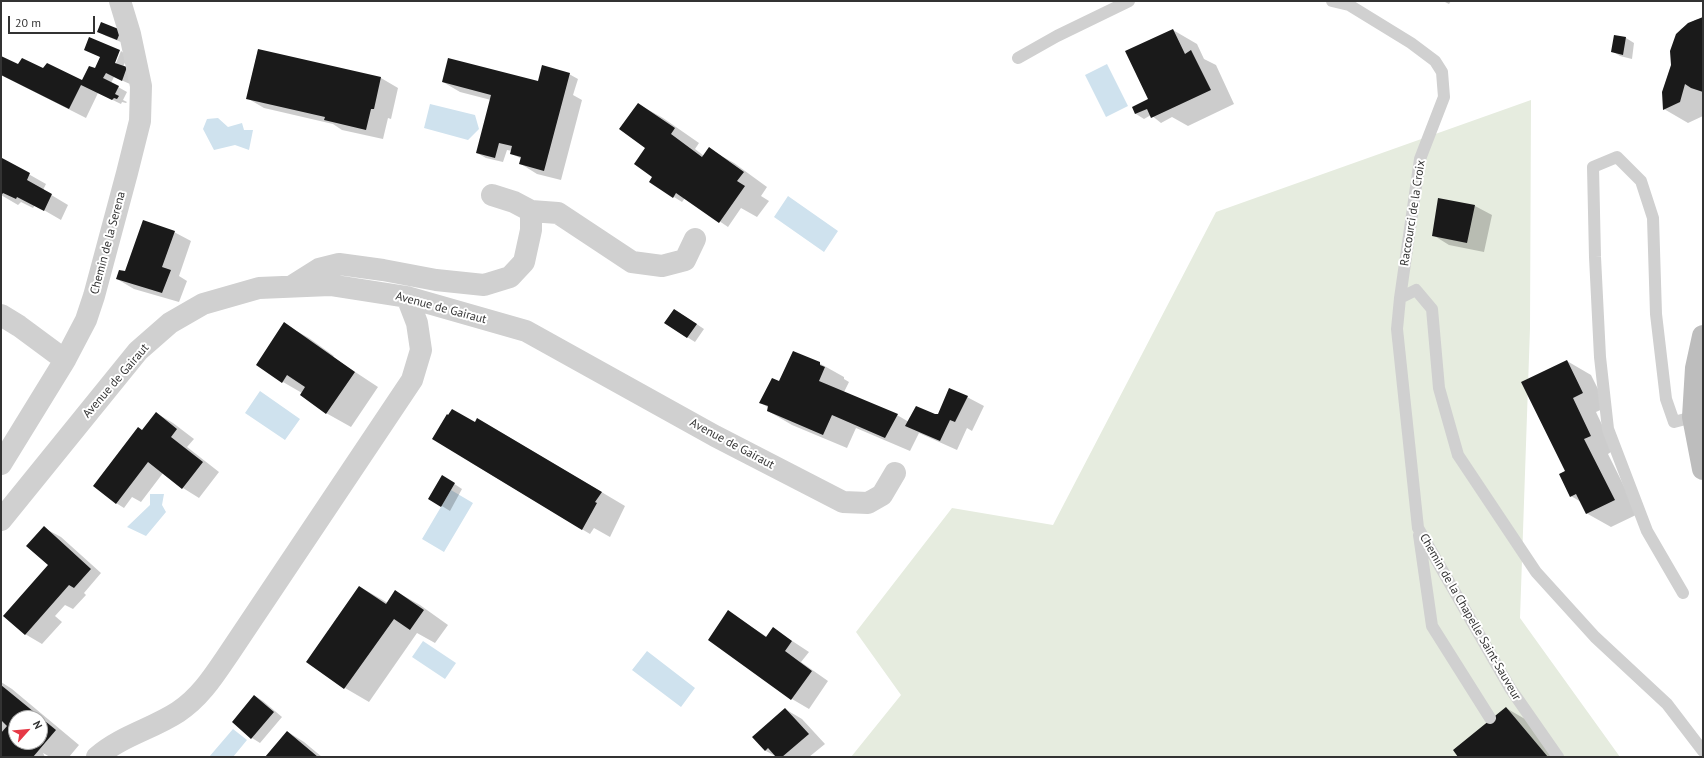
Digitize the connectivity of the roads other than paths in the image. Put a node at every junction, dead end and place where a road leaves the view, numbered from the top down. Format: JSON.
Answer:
{"nodes":[{"id":1,"x":120,"y":1,"type":"edge"},
{"id":2,"x":1128,"y":1,"type":"edge"},
{"id":3,"x":1332,"y":1,"type":"edge"},
{"id":4,"x":1018,"y":58,"type":"dead end"},
{"id":5,"x":492,"y":195,"type":"dead end"},
{"id":6,"x":531,"y":211,"type":"junction"},
{"id":7,"x":695,"y":240,"type":"dead end"},
{"id":8,"x":291,"y":287,"type":"junction"},
{"id":9,"x":407,"y":297,"type":"junction"},
{"id":10,"x":1400,"y":298,"type":"junction"},
{"id":11,"x":1,"y":315,"type":"edge"},
{"id":12,"x":1703,"y":336,"type":"edge"},
{"id":13,"x":65,"y":360,"type":"junction"},
{"id":14,"x":1693,"y":417,"type":"junction"},
{"id":15,"x":1,"y":464,"type":"edge"},
{"id":16,"x":1703,"y":469,"type":"edge"},
{"id":17,"x":895,"y":473,"type":"dead end"},
{"id":18,"x":1,"y":520,"type":"edge"},
{"id":19,"x":1418,"y":528,"type":"junction"},
{"id":20,"x":1683,"y":593,"type":"dead end"},
{"id":21,"x":1490,"y":718,"type":"dead end"},
{"id":22,"x":1703,"y":751,"type":"edge"},
{"id":23,"x":97,"y":757,"type":"edge"},
{"id":24,"x":1558,"y":757,"type":"edge"}],
"edges":[{"from":1,"to":13,"type":"street","name":"Chemin de la Serena"},
{"from":2,"to":4,"type":"lane"},
{"from":3,"to":10,"type":"lane","name":"Raccourci de la Croix"},
{"from":5,"to":6,"type":"street"},
{"from":6,"to":7,"type":"street"},
{"from":6,"to":8,"type":"street"},
{"from":8,"to":9,"type":"street","name":"Avenue de Gairaut"},
{"from":8,"to":18,"type":"street","name":"Avenue de Gairaut"},
{"from":9,"to":17,"type":"street","name":"Avenue de Gairaut"},
{"from":9,"to":23,"type":"street"},
{"from":10,"to":19,"type":"lane","name":"Chemin de la Chapelle Saint-Sauveur"},
{"from":10,"to":22,"type":"lane"},
{"from":11,"to":13,"type":"street"},
{"from":12,"to":14,"type":"street"},
{"from":13,"to":15,"type":"street","name":"Chemin de la Serena"},
{"from":14,"to":16,"type":"street"},
{"from":14,"to":20,"type":"lane"},
{"from":19,"to":21,"type":"lane"},
{"from":19,"to":24,"type":"lane","name":"Chemin de la Chapelle Saint-Sauveur"}]}
